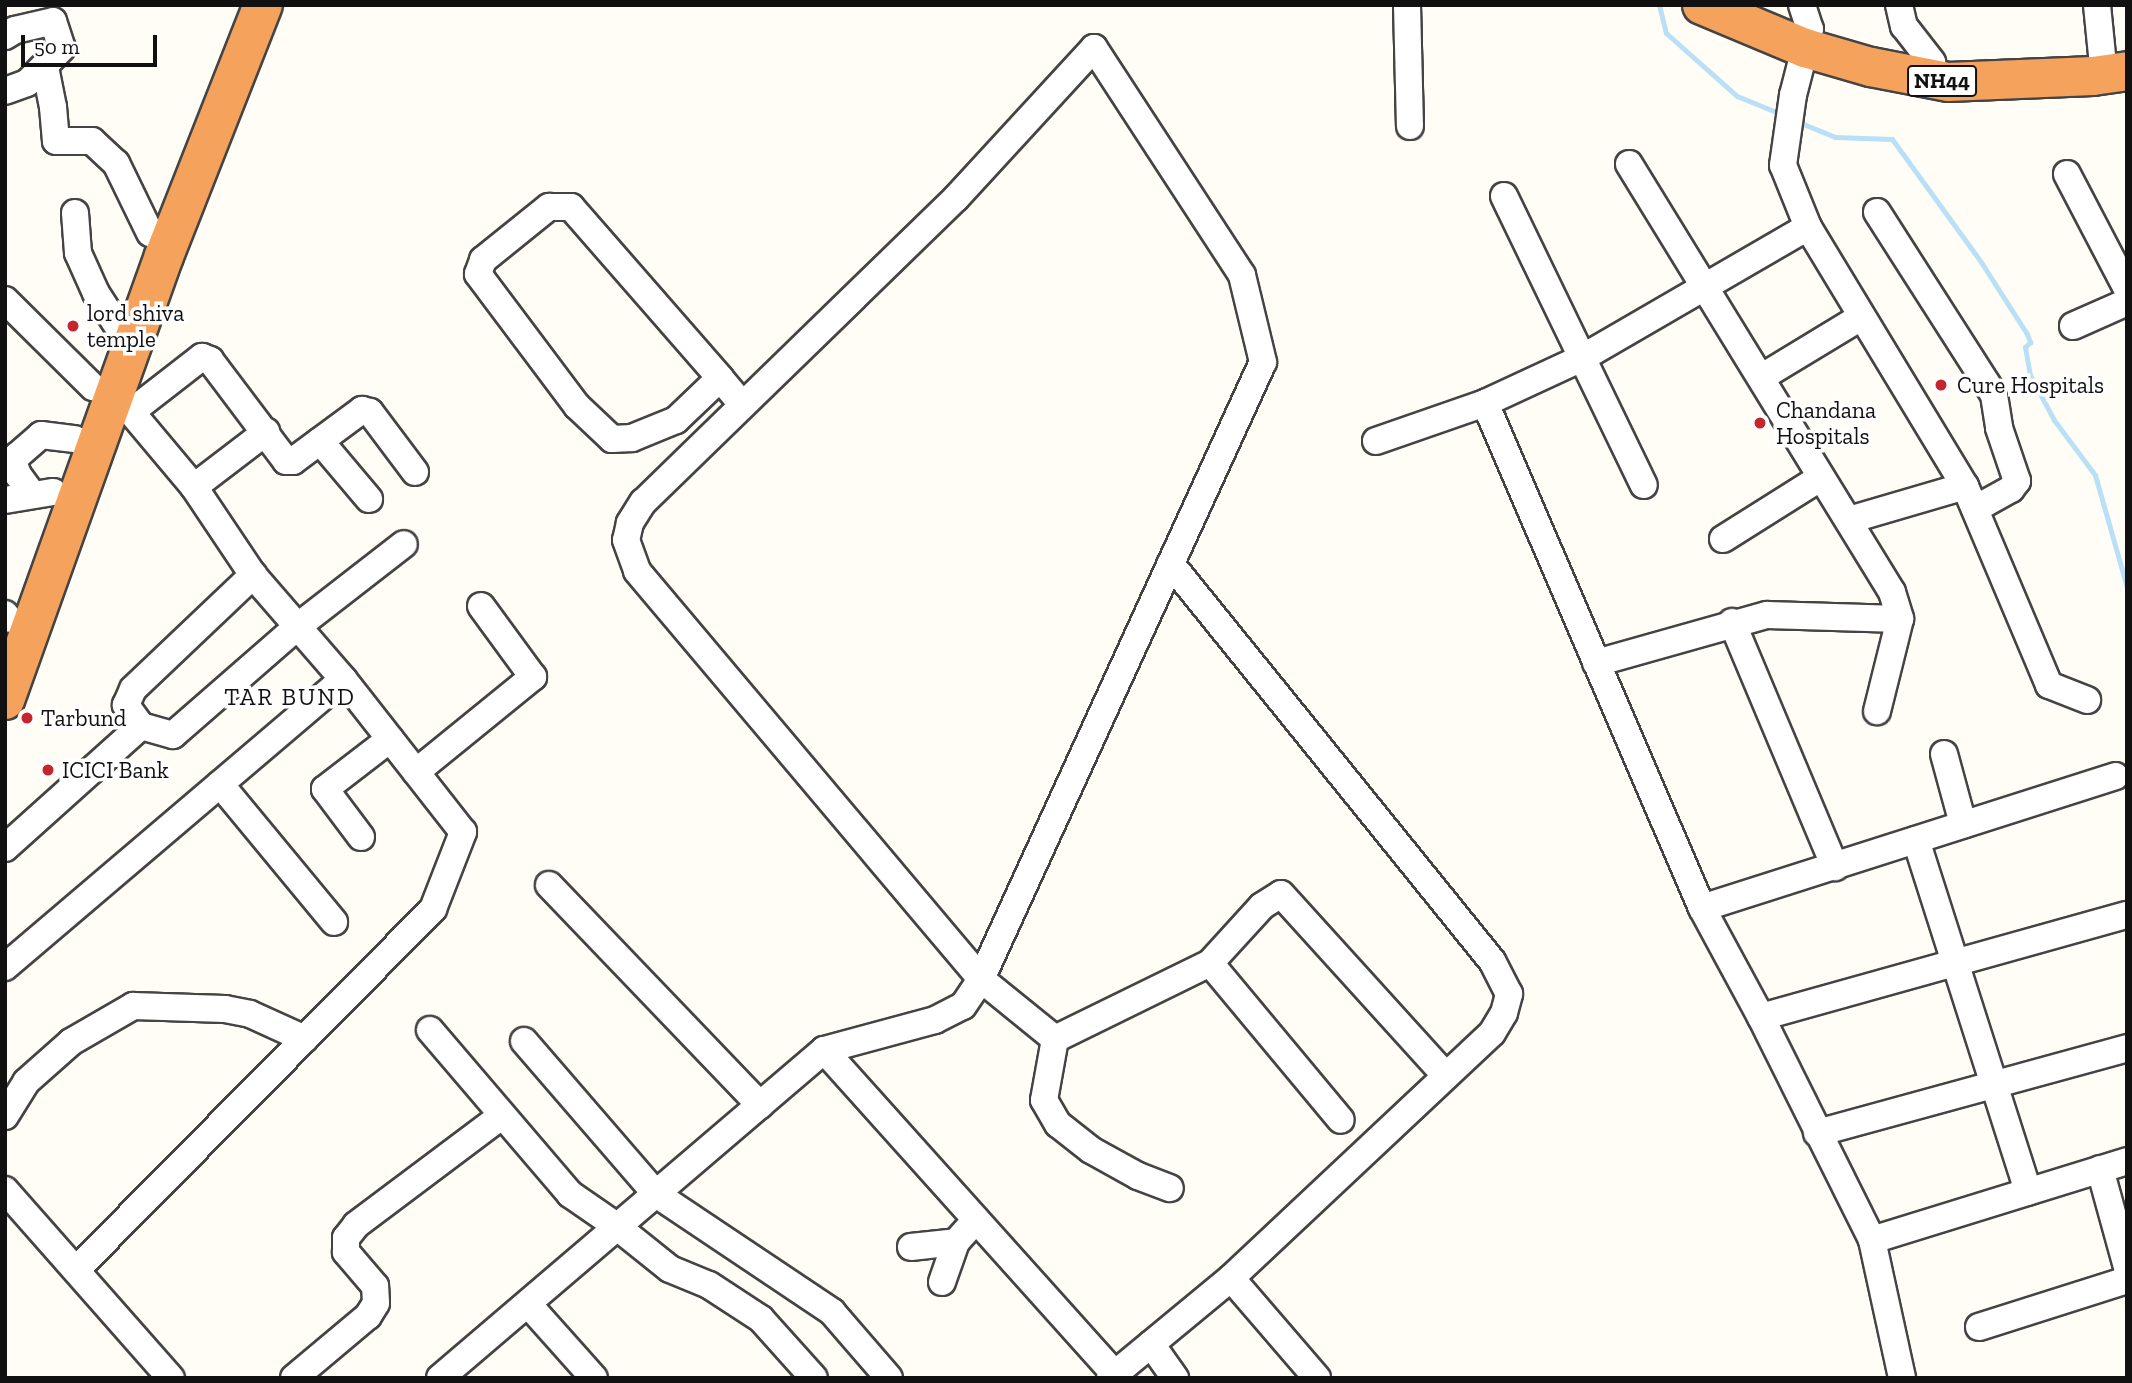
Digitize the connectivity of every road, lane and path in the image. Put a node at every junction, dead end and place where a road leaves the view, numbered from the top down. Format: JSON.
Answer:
{"nodes":[{"id":1,"x":238,"y":5,"type":"edge"},
{"id":2,"x":263,"y":5,"type":"edge"},
{"id":3,"x":1407,"y":5,"type":"edge"},
{"id":4,"x":1702,"y":5,"type":"edge"},
{"id":5,"x":1899,"y":5,"type":"edge"},
{"id":6,"x":2097,"y":5,"type":"edge"},
{"id":7,"x":47,"y":13,"type":"edge"},
{"id":8,"x":1783,"y":22,"type":"edge"},
{"id":9,"x":5,"y":36,"type":"edge"},
{"id":10,"x":2119,"y":60,"type":"edge"},
{"id":11,"x":1932,"y":62,"type":"junction"},
{"id":12,"x":45,"y":67,"type":"junction"},
{"id":13,"x":5,"y":91,"type":"edge"},
{"id":14,"x":1410,"y":126,"type":"dead end"},
{"id":15,"x":1629,"y":164,"type":"dead end"},
{"id":16,"x":2067,"y":174,"type":"dead end"},
{"id":17,"x":1504,"y":196,"type":"dead end"},
{"id":18,"x":1877,"y":212,"type":"dead end"},
{"id":19,"x":75,"y":213,"type":"dead end"},
{"id":20,"x":1808,"y":227,"type":"junction"},
{"id":21,"x":150,"y":233,"type":"junction"},
{"id":22,"x":1703,"y":286,"type":"junction"},
{"id":23,"x":2127,"y":289,"type":"edge"},
{"id":24,"x":5,"y":300,"type":"edge"},
{"id":25,"x":2127,"y":302,"type":"edge"},
{"id":26,"x":1861,"y":317,"type":"junction"},
{"id":27,"x":116,"y":324,"type":"junction"},
{"id":28,"x":2073,"y":326,"type":"dead end"},
{"id":29,"x":1582,"y":358,"type":"junction"},
{"id":30,"x":1762,"y":377,"type":"junction"},
{"id":31,"x":720,"y":378,"type":"junction"},
{"id":32,"x":112,"y":399,"type":"junction"},
{"id":33,"x":1485,"y":403,"type":"junction"},
{"id":34,"x":743,"y":405,"type":"junction"},
{"id":35,"x":266,"y":432,"type":"junction"},
{"id":36,"x":320,"y":441,"type":"junction"},
{"id":37,"x":1377,"y":441,"type":"dead end"},
{"id":38,"x":415,"y":471,"type":"dead end"},
{"id":39,"x":1820,"y":478,"type":"junction"},
{"id":40,"x":1644,"y":485,"type":"dead end"},
{"id":41,"x":194,"y":487,"type":"junction"},
{"id":42,"x":42,"y":493,"type":"junction"},
{"id":43,"x":1970,"y":498,"type":"junction"},
{"id":44,"x":369,"y":499,"type":"dead end"},
{"id":45,"x":5,"y":500,"type":"edge"},
{"id":46,"x":1849,"y":520,"type":"junction"},
{"id":47,"x":1723,"y":539,"type":"dead end"},
{"id":48,"x":404,"y":544,"type":"dead end"},
{"id":49,"x":1171,"y":564,"type":"junction"},
{"id":50,"x":253,"y":575,"type":"junction"},
{"id":51,"x":481,"y":606,"type":"dead end"},
{"id":52,"x":1899,"y":619,"type":"junction"},
{"id":53,"x":6,"y":621,"type":"edge"},
{"id":54,"x":1732,"y":622,"type":"junction"},
{"id":55,"x":297,"y":627,"type":"junction"},
{"id":56,"x":1596,"y":663,"type":"junction"},
{"id":57,"x":342,"y":679,"type":"junction"},
{"id":58,"x":5,"y":700,"type":"edge"},
{"id":59,"x":2087,"y":700,"type":"dead end"},
{"id":60,"x":1877,"y":711,"type":"dead end"},
{"id":61,"x":141,"y":726,"type":"junction"},
{"id":62,"x":390,"y":738,"type":"junction"},
{"id":63,"x":1944,"y":754,"type":"dead end"},
{"id":64,"x":416,"y":772,"type":"junction"},
{"id":65,"x":2115,"y":776,"type":"dead end"},
{"id":66,"x":220,"y":784,"type":"junction"},
{"id":67,"x":1963,"y":824,"type":"junction"},
{"id":68,"x":361,"y":836,"type":"dead end"},
{"id":69,"x":1916,"y":840,"type":"junction"},
{"id":70,"x":5,"y":848,"type":"edge"},
{"id":71,"x":1835,"y":867,"type":"junction"},
{"id":72,"x":549,"y":885,"type":"dead end"},
{"id":73,"x":1702,"y":908,"type":"junction"},
{"id":74,"x":2127,"y":915,"type":"edge"},
{"id":75,"x":334,"y":922,"type":"dead end"},
{"id":76,"x":1955,"y":961,"type":"junction"},
{"id":77,"x":1210,"y":963,"type":"junction"},
{"id":78,"x":5,"y":967,"type":"edge"},
{"id":79,"x":981,"y":979,"type":"junction"},
{"id":80,"x":1761,"y":1017,"type":"junction"},
{"id":81,"x":430,"y":1030,"type":"dead end"},
{"id":82,"x":305,"y":1039,"type":"junction"},
{"id":83,"x":1055,"y":1039,"type":"junction"},
{"id":84,"x":524,"y":1041,"type":"dead end"},
{"id":85,"x":2127,"y":1048,"type":"edge"},
{"id":86,"x":824,"y":1049,"type":"junction"},
{"id":87,"x":1445,"y":1075,"type":"junction"},
{"id":88,"x":1994,"y":1083,"type":"junction"},
{"id":89,"x":760,"y":1105,"type":"junction"},
{"id":90,"x":5,"y":1116,"type":"edge"},
{"id":91,"x":501,"y":1116,"type":"junction"},
{"id":92,"x":1341,"y":1121,"type":"dead end"},
{"id":93,"x":1817,"y":1133,"type":"junction"},
{"id":94,"x":2127,"y":1161,"type":"edge"},
{"id":95,"x":2099,"y":1168,"type":"junction"},
{"id":96,"x":1170,"y":1188,"type":"dead end"},
{"id":97,"x":5,"y":1190,"type":"edge"},
{"id":98,"x":2028,"y":1192,"type":"junction"},
{"id":99,"x":656,"y":1194,"type":"junction"},
{"id":100,"x":976,"y":1220,"type":"junction"},
{"id":101,"x":615,"y":1225,"type":"junction"},
{"id":102,"x":1872,"y":1240,"type":"junction"},
{"id":103,"x":956,"y":1242,"type":"junction"},
{"id":104,"x":911,"y":1247,"type":"dead end"},
{"id":105,"x":2127,"y":1267,"type":"edge"},
{"id":106,"x":76,"y":1270,"type":"junction"},
{"id":107,"x":1231,"y":1278,"type":"junction"},
{"id":108,"x":2127,"y":1280,"type":"edge"},
{"id":109,"x":942,"y":1282,"type":"dead end"},
{"id":110,"x":528,"y":1304,"type":"junction"},
{"id":111,"x":1979,"y":1327,"type":"dead end"},
{"id":112,"x":1151,"y":1344,"type":"junction"},
{"id":113,"x":1112,"y":1376,"type":"edge"},
{"id":114,"x":170,"y":1378,"type":"edge"},
{"id":115,"x":294,"y":1378,"type":"edge"},
{"id":116,"x":440,"y":1378,"type":"edge"},
{"id":117,"x":594,"y":1378,"type":"edge"},
{"id":118,"x":814,"y":1378,"type":"edge"},
{"id":119,"x":889,"y":1378,"type":"edge"},
{"id":120,"x":1175,"y":1378,"type":"edge"},
{"id":121,"x":1317,"y":1378,"type":"edge"},
{"id":122,"x":1902,"y":1378,"type":"edge"}],
"edges":[{"from":1,"to":21,"type":"highway"},
{"from":2,"to":32,"type":"highway"},
{"from":3,"to":14,"type":"street"},
{"from":4,"to":8,"type":"highway","number":"NH44"},
{"from":5,"to":11,"type":"street"},
{"from":6,"to":10,"type":"street"},
{"from":7,"to":9,"type":"street"},
{"from":7,"to":12,"type":"street"},
{"from":8,"to":10,"type":"highway","number":"NH44"},
{"from":8,"to":11,"type":"highway","number":"NH44"},
{"from":8,"to":20,"type":"street"},
{"from":10,"to":11,"type":"highway","number":"NH44"},
{"from":12,"to":13,"type":"street"},
{"from":12,"to":21,"type":"street"},
{"from":15,"to":22,"type":"street"},
{"from":16,"to":23,"type":"street"},
{"from":17,"to":29,"type":"street"},
{"from":18,"to":43,"type":"street"},
{"from":19,"to":27,"type":"street"},
{"from":20,"to":22,"type":"street"},
{"from":20,"to":26,"type":"street"},
{"from":21,"to":27,"type":"highway"},
{"from":22,"to":29,"type":"street"},
{"from":22,"to":30,"type":"street"},
{"from":24,"to":32,"type":"street"},
{"from":25,"to":28,"type":"street"},
{"from":26,"to":30,"type":"street"},
{"from":26,"to":43,"type":"street"},
{"from":27,"to":32,"type":"highway"},
{"from":29,"to":33,"type":"street"},
{"from":29,"to":40,"type":"street"},
{"from":30,"to":39,"type":"street"},
{"from":31,"to":31,"type":"street"},
{"from":31,"to":34,"type":"street"},
{"from":32,"to":35,"type":"street"},
{"from":32,"to":41,"type":"street"},
{"from":32,"to":42,"type":"highway"},
{"from":32,"to":58,"type":"highway"},
{"from":33,"to":37,"type":"street"},
{"from":33,"to":56,"type":"street"},
{"from":34,"to":49,"type":"street"},
{"from":34,"to":79,"type":"street"},
{"from":35,"to":36,"type":"street"},
{"from":35,"to":41,"type":"street"},
{"from":36,"to":38,"type":"street"},
{"from":36,"to":44,"type":"street"},
{"from":39,"to":46,"type":"street"},
{"from":39,"to":47,"type":"street"},
{"from":41,"to":50,"type":"street"},
{"from":42,"to":45,"type":"street"},
{"from":42,"to":53,"type":"highway"},
{"from":43,"to":46,"type":"street"},
{"from":43,"to":59,"type":"street"},
{"from":46,"to":52,"type":"street"},
{"from":48,"to":55,"type":"street"},
{"from":49,"to":79,"type":"street"},
{"from":49,"to":87,"type":"street"},
{"from":50,"to":55,"type":"street"},
{"from":50,"to":61,"type":"street"},
{"from":51,"to":64,"type":"street"},
{"from":52,"to":54,"type":"street"},
{"from":52,"to":60,"type":"street"},
{"from":54,"to":56,"type":"street"},
{"from":54,"to":71,"type":"street"},
{"from":55,"to":57,"type":"street"},
{"from":55,"to":61,"type":"street"},
{"from":56,"to":73,"type":"street"},
{"from":57,"to":62,"type":"street"},
{"from":57,"to":66,"type":"street"},
{"from":61,"to":70,"type":"street"},
{"from":62,"to":64,"type":"street"},
{"from":62,"to":68,"type":"street"},
{"from":63,"to":67,"type":"street"},
{"from":64,"to":82,"type":"street"},
{"from":65,"to":67,"type":"street"},
{"from":66,"to":75,"type":"street"},
{"from":66,"to":78,"type":"street"},
{"from":67,"to":69,"type":"street"},
{"from":69,"to":71,"type":"street"},
{"from":69,"to":76,"type":"street"},
{"from":71,"to":73,"type":"street"},
{"from":72,"to":89,"type":"street"},
{"from":73,"to":80,"type":"street"},
{"from":74,"to":76,"type":"street"},
{"from":76,"to":80,"type":"street"},
{"from":76,"to":88,"type":"street"},
{"from":77,"to":83,"type":"street"},
{"from":77,"to":87,"type":"street"},
{"from":77,"to":92,"type":"street"},
{"from":79,"to":83,"type":"street"},
{"from":79,"to":86,"type":"street"},
{"from":80,"to":93,"type":"street"},
{"from":81,"to":91,"type":"street"},
{"from":82,"to":90,"type":"street"},
{"from":82,"to":106,"type":"street"},
{"from":83,"to":96,"type":"street"},
{"from":84,"to":99,"type":"street"},
{"from":85,"to":88,"type":"street"},
{"from":86,"to":89,"type":"street"},
{"from":86,"to":100,"type":"street"},
{"from":87,"to":107,"type":"street"},
{"from":88,"to":93,"type":"street"},
{"from":88,"to":98,"type":"street"},
{"from":89,"to":99,"type":"street"},
{"from":91,"to":101,"type":"street"},
{"from":91,"to":115,"type":"street"},
{"from":93,"to":102,"type":"street"},
{"from":94,"to":95,"type":"street"},
{"from":95,"to":98,"type":"street"},
{"from":95,"to":105,"type":"street"},
{"from":97,"to":106,"type":"street"},
{"from":98,"to":102,"type":"street"},
{"from":99,"to":101,"type":"street"},
{"from":99,"to":119,"type":"street"},
{"from":100,"to":103,"type":"street"},
{"from":100,"to":113,"type":"street"},
{"from":101,"to":110,"type":"street"},
{"from":101,"to":118,"type":"street"},
{"from":102,"to":122,"type":"street"},
{"from":103,"to":104,"type":"street"},
{"from":103,"to":109,"type":"street"},
{"from":106,"to":114,"type":"street"},
{"from":107,"to":112,"type":"street"},
{"from":107,"to":121,"type":"street"},
{"from":108,"to":111,"type":"street"},
{"from":110,"to":116,"type":"street"},
{"from":110,"to":117,"type":"street"},
{"from":112,"to":113,"type":"street"},
{"from":112,"to":120,"type":"street"}]}
